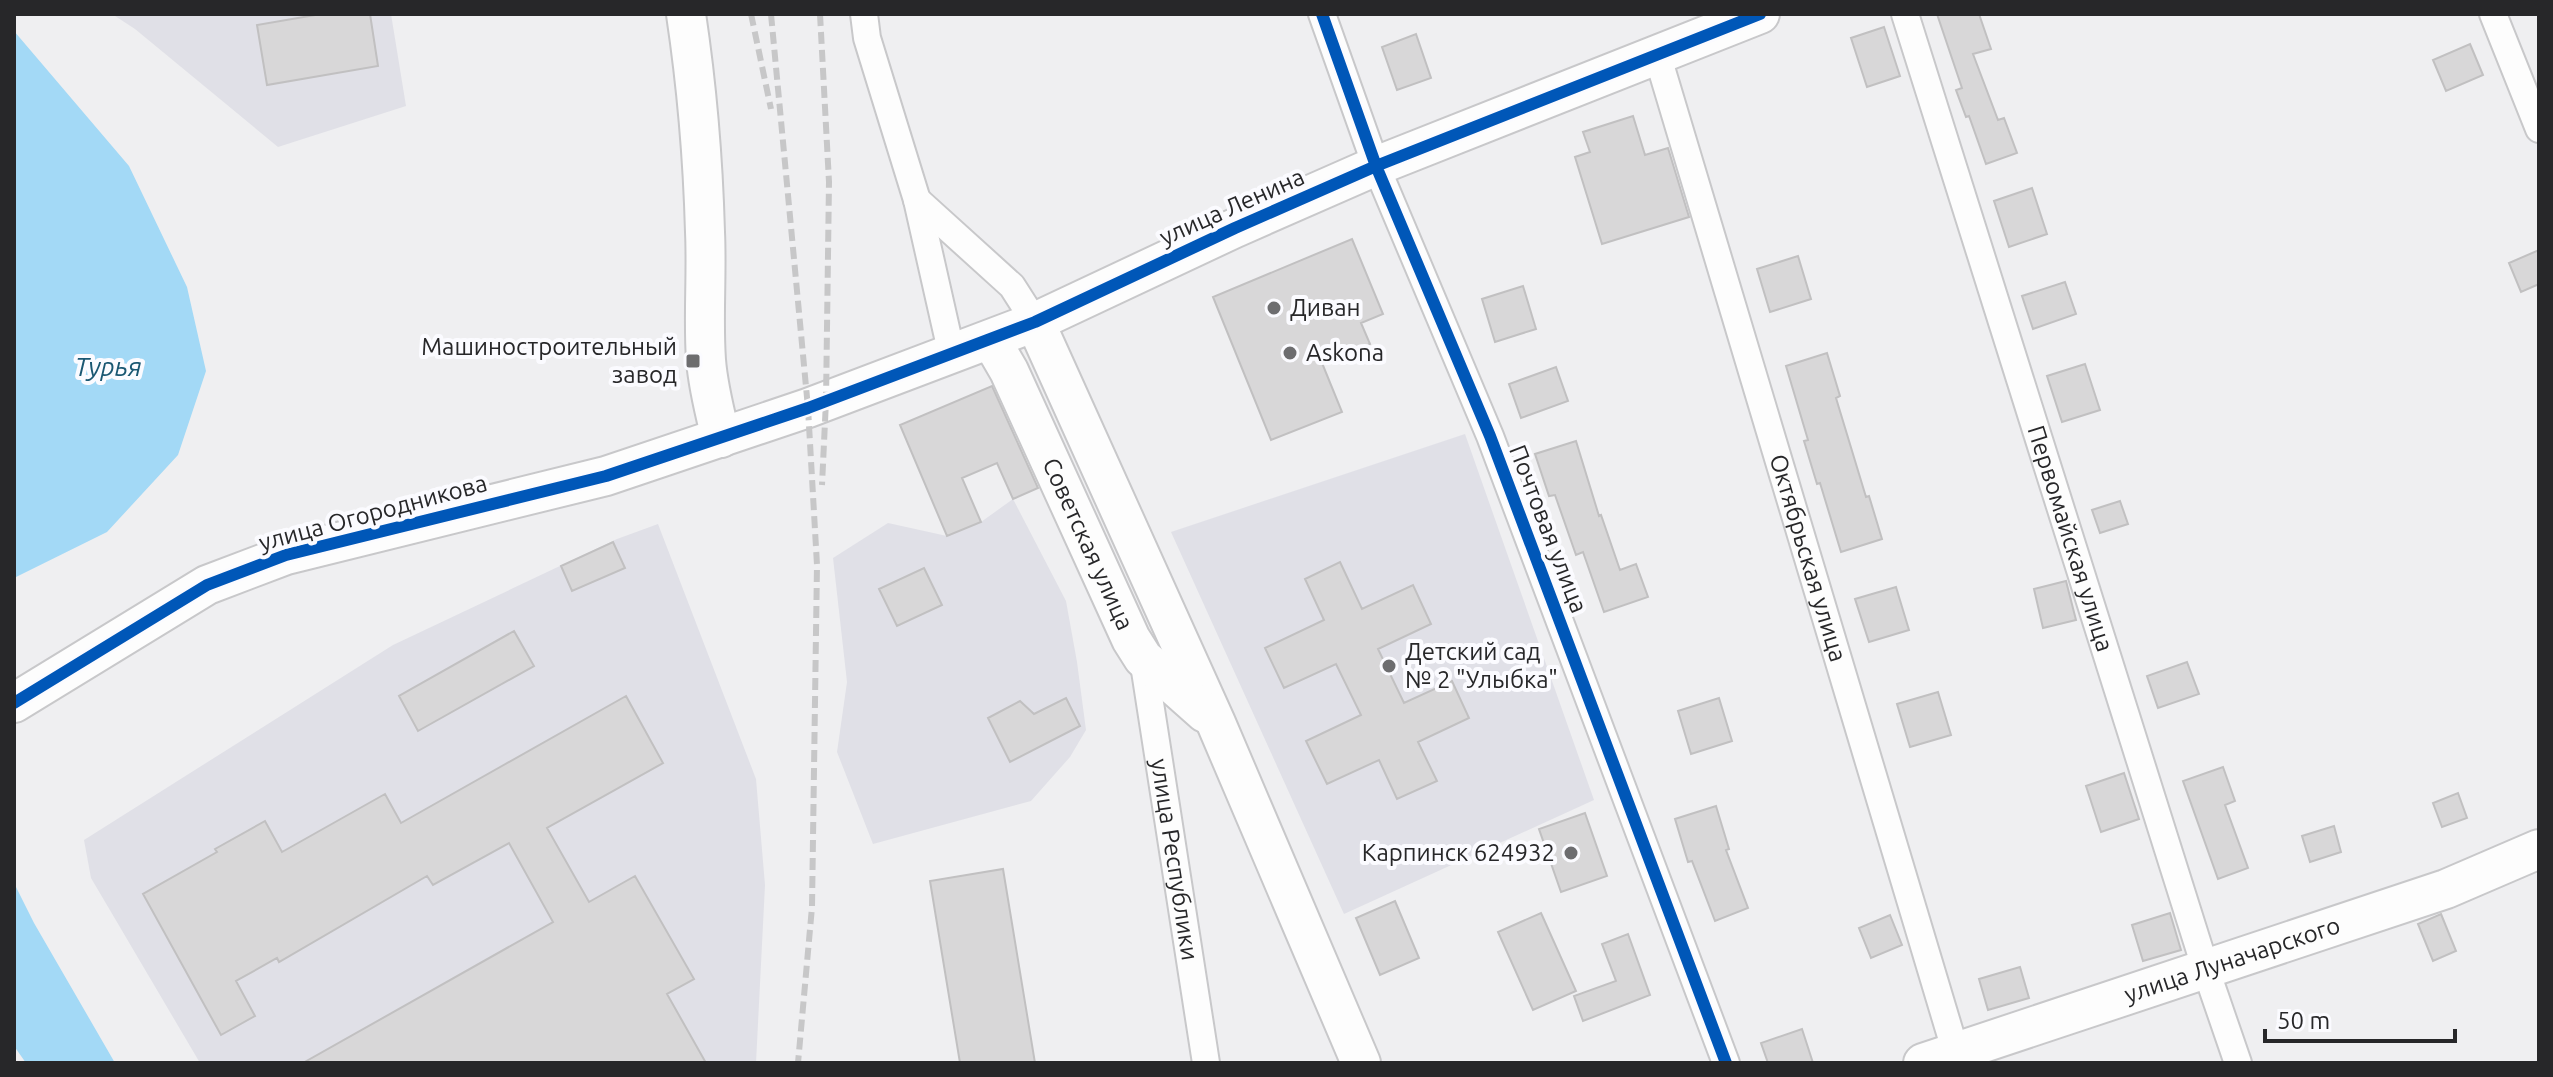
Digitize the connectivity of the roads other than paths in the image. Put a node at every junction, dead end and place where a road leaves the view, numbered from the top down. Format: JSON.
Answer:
{"nodes":[{"id":1,"x":686,"y":14,"type":"edge"},
{"id":2,"x":864,"y":14,"type":"edge"},
{"id":3,"x":1322,"y":14,"type":"edge"},
{"id":4,"x":1760,"y":14,"type":"edge"},
{"id":5,"x":1905,"y":14,"type":"edge"},
{"id":6,"x":2493,"y":14,"type":"edge"},
{"id":7,"x":1657,"y":54,"type":"junction"},
{"id":8,"x":2539,"y":129,"type":"edge"},
{"id":9,"x":1376,"y":166,"type":"junction"},
{"id":10,"x":917,"y":200,"type":"junction"},
{"id":11,"x":1035,"y":322,"type":"junction"},
{"id":12,"x":991,"y":340,"type":"junction"},
{"id":13,"x":952,"y":355,"type":"junction"},
{"id":14,"x":721,"y":438,"type":"junction"},
{"id":15,"x":1143,"y":658,"type":"junction"},
{"id":16,"x":14,"y":703,"type":"edge"},
{"id":17,"x":1216,"y":723,"type":"junction"},
{"id":18,"x":2539,"y":849,"type":"edge"},
{"id":19,"x":2206,"y":970,"type":"junction"},
{"id":20,"x":1946,"y":1060,"type":"edge"},
{"id":21,"x":1206,"y":1063,"type":"edge"},
{"id":22,"x":1361,"y":1063,"type":"edge"},
{"id":23,"x":1726,"y":1063,"type":"edge"},
{"id":24,"x":2238,"y":1063,"type":"edge"}],
"edges":[{"from":1,"to":14,"type":"street"},
{"from":2,"to":10,"type":"street"},
{"from":3,"to":9,"type":"street","name":"Почтовая улица"},
{"from":4,"to":7,"type":"street","name":"улица Ленина"},
{"from":5,"to":19,"type":"street","name":"Первомайская улица"},
{"from":6,"to":8,"type":"street"},
{"from":7,"to":9,"type":"street","name":"улица Ленина"},
{"from":7,"to":20,"type":"street","name":"Октябрьская улица"},
{"from":9,"to":11,"type":"street","name":"улица Ленина"},
{"from":9,"to":23,"type":"street","name":"Почтовая улица"},
{"from":10,"to":11,"type":"street"},
{"from":10,"to":13,"type":"street"},
{"from":11,"to":12,"type":"street","name":"улица Ленина"},
{"from":11,"to":17,"type":"street","name":"Советская улица"},
{"from":12,"to":13,"type":"street","name":"улица Ленина"},
{"from":12,"to":15,"type":"street","name":"Советская улица"},
{"from":13,"to":14,"type":"street","name":"улица Ленина"},
{"from":14,"to":16,"type":"street","name":"улица Огородникова"},
{"from":15,"to":17,"type":"street","name":"Советская улица"},
{"from":15,"to":21,"type":"street","name":"улица Республики"},
{"from":17,"to":22,"type":"street","name":"Советская улица"},
{"from":18,"to":19,"type":"street","name":"улица Луначарского"},
{"from":19,"to":20,"type":"street","name":"улица Луначарского"},
{"from":19,"to":24,"type":"street","name":"Первомайская улица"}]}
